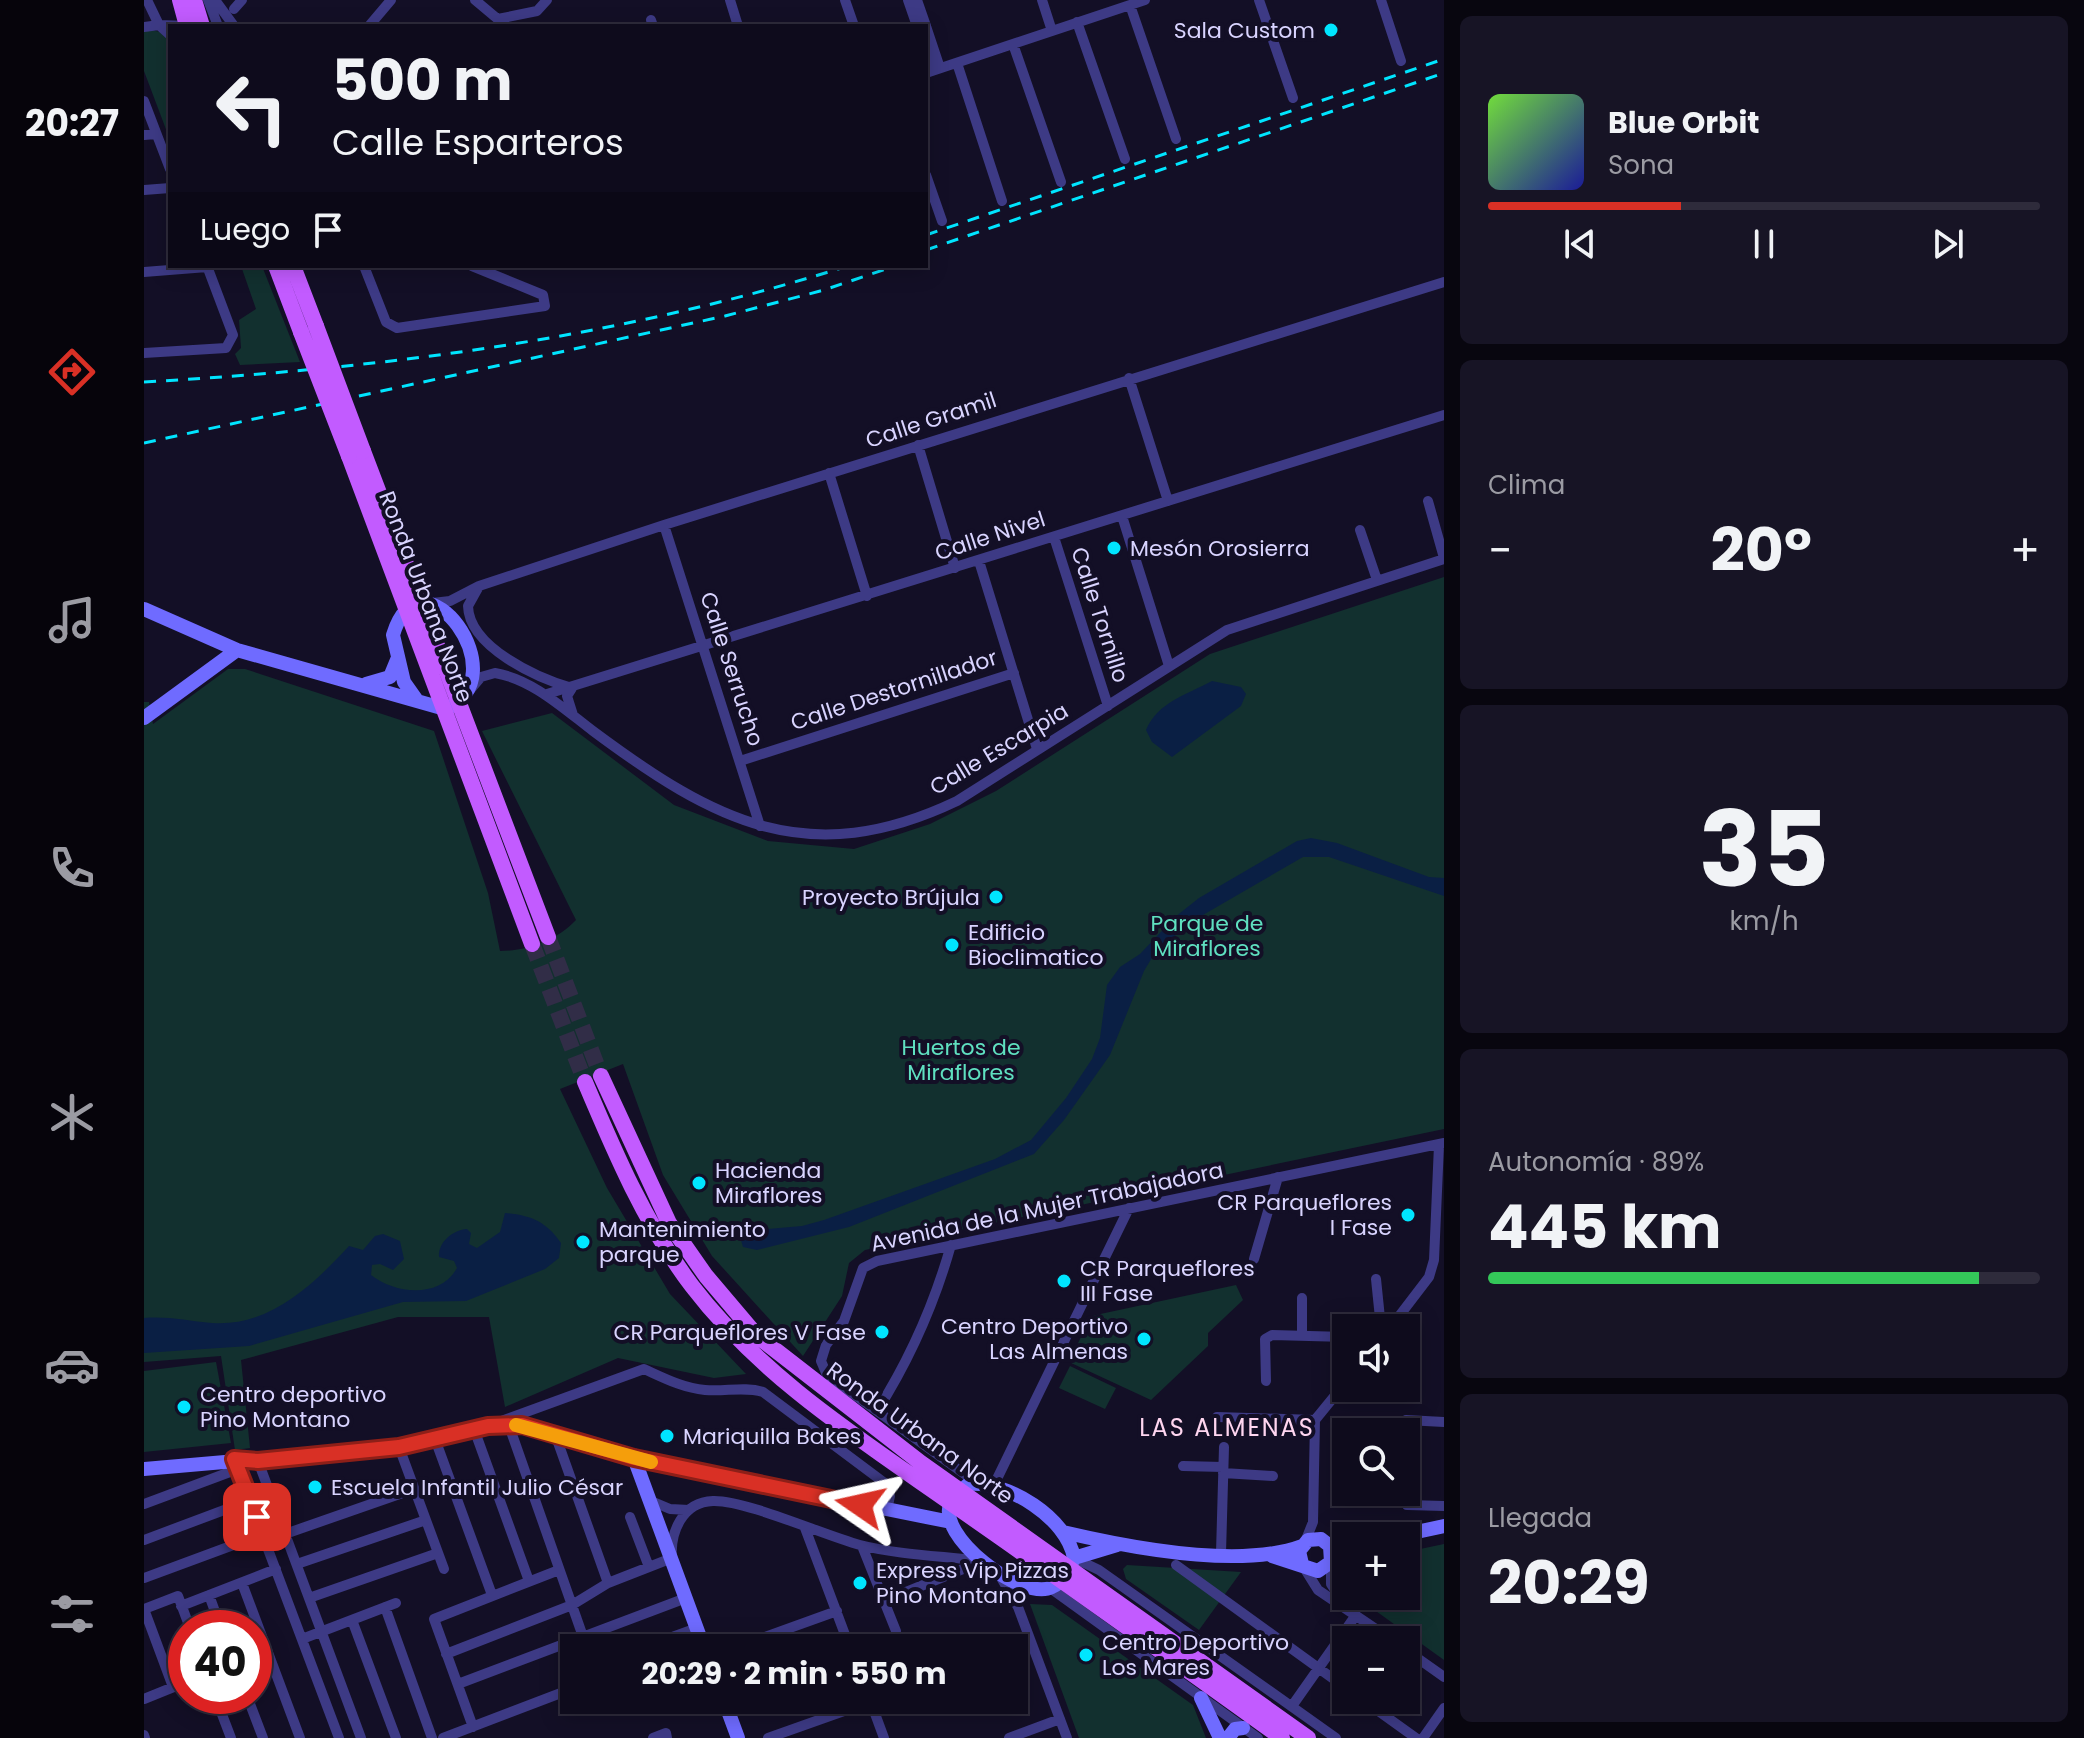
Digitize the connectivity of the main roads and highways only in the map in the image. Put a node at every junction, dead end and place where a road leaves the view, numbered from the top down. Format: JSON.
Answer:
{"nodes":[{"id":1,"x":180,"y":0,"type":"edge"},
{"id":2,"x":194,"y":0,"type":"edge"},
{"id":3,"x":187,"y":24,"type":"edge"},
{"id":4,"x":201,"y":24,"type":"edge"},
{"id":5,"x":277,"y":268,"type":"edge"},
{"id":6,"x":294,"y":268,"type":"edge"},
{"id":7,"x":309,"y":329,"type":"junction"},
{"id":8,"x":458,"y":701,"type":"junction"},
{"id":9,"x":548,"y":937,"type":"tunnel mouth"},
{"id":10,"x":532,"y":944,"type":"tunnel mouth"},
{"id":11,"x":593,"y":1079,"type":"tunnel mouth"},
{"id":12,"x":1064,"y":1574,"type":"junction"},
{"id":13,"x":1282,"y":1738,"type":"edge"},
{"id":14,"x":1308,"y":1738,"type":"edge"}],
"edges":[{"from":1,"to":3,"type":"main road"},
{"from":2,"to":4,"type":"main road"},
{"from":5,"to":7,"type":"main road","name":"Ronda Urbana Norte"},
{"from":6,"to":7,"type":"main road","name":"Ronda Urbana Norte"},
{"from":7,"to":8,"type":"main road","name":"Ronda Urbana Norte","bridge":true},
{"from":8,"to":9,"type":"main road","name":"Ronda Urbana Norte"},
{"from":8,"to":10,"type":"main road","name":"Ronda Urbana Norte"},
{"from":11,"to":12,"type":"main road","name":"Ronda Urbana Norte"},
{"from":12,"to":13,"type":"main road","name":"Ronda Urbana Norte"},
{"from":12,"to":14,"type":"main road","name":"Ronda Urbana Norte"}]}
